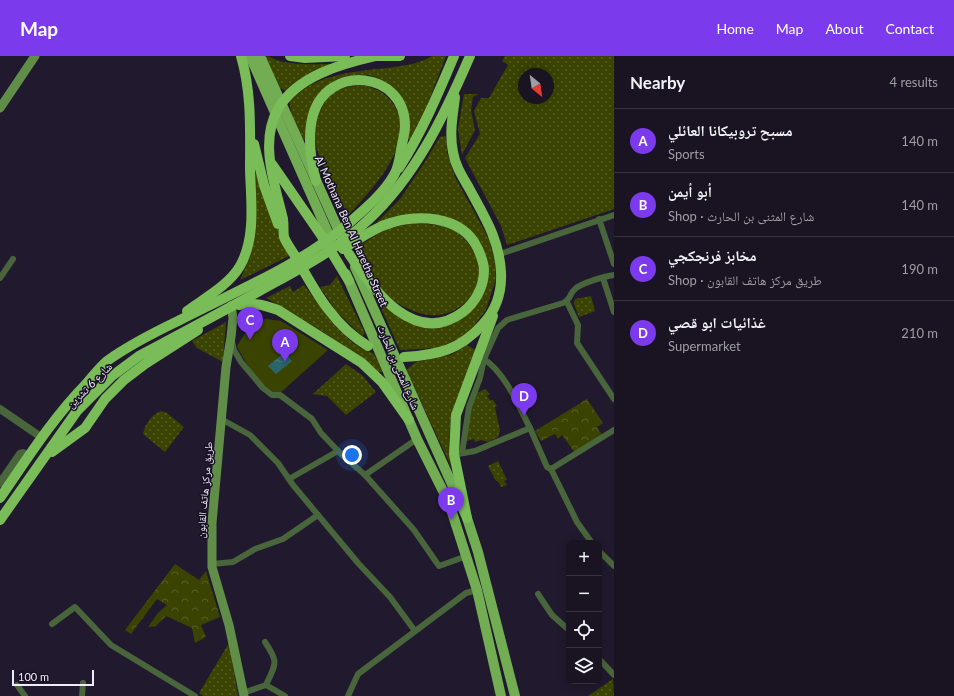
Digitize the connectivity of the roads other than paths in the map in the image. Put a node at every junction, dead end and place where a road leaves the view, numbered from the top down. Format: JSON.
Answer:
{"nodes":[{"id":1,"x":35,"y":56,"type":"edge"},
{"id":2,"x":241,"y":56,"type":"edge"},
{"id":3,"x":250,"y":56,"type":"edge"},
{"id":4,"x":260,"y":56,"type":"edge"},
{"id":5,"x":290,"y":56,"type":"edge"},
{"id":6,"x":345,"y":56,"type":"edge"},
{"id":7,"x":375,"y":56,"type":"edge"},
{"id":8,"x":394,"y":56,"type":"edge"},
{"id":9,"x":400,"y":56,"type":"edge"},
{"id":10,"x":454,"y":56,"type":"edge"},
{"id":11,"x":470,"y":56,"type":"edge"},
{"id":12,"x":456,"y":90,"type":"junction"},
{"id":13,"x":0,"y":108,"type":"edge"},
{"id":14,"x":251,"y":136,"type":"junction"},
{"id":15,"x":270,"y":160,"type":"junction"},
{"id":16,"x":395,"y":174,"type":"junction"},
{"id":17,"x":316,"y":180,"type":"junction"},
{"id":18,"x":614,"y":214,"type":"edge"},
{"id":19,"x":599,"y":219,"type":"junction"},
{"id":20,"x":284,"y":237,"type":"junction"},
{"id":21,"x":349,"y":254,"type":"junction"},
{"id":22,"x":500,"y":254,"type":"junction"},
{"id":23,"x":13,"y":259,"type":"dead end"},
{"id":24,"x":614,"y":264,"type":"edge"},
{"id":25,"x":614,"y":275,"type":"edge"},
{"id":26,"x":0,"y":278,"type":"edge"},
{"id":27,"x":604,"y":278,"type":"junction"},
{"id":28,"x":280,"y":280,"type":"junction"},
{"id":29,"x":349,"y":281,"type":"junction"},
{"id":30,"x":499,"y":300,"type":"junction"},
{"id":31,"x":567,"y":302,"type":"junction"},
{"id":32,"x":228,"y":308,"type":"junction"},
{"id":33,"x":614,"y":312,"type":"edge"},
{"id":34,"x":167,"y":326,"type":"junction"},
{"id":35,"x":231,"y":337,"type":"junction"},
{"id":36,"x":368,"y":346,"type":"dead end"},
{"id":37,"x":404,"y":357,"type":"dead end"},
{"id":38,"x":484,"y":359,"type":"junction"},
{"id":39,"x":614,"y":399,"type":"edge"},
{"id":40,"x":0,"y":409,"type":"edge"},
{"id":41,"x":223,"y":420,"type":"junction"},
{"id":42,"x":409,"y":420,"type":"junction"},
{"id":43,"x":530,"y":428,"type":"junction"},
{"id":44,"x":614,"y":430,"type":"edge"},
{"id":45,"x":41,"y":437,"type":"junction"},
{"id":46,"x":417,"y":439,"type":"junction"},
{"id":47,"x":338,"y":451,"type":"junction"},
{"id":48,"x":458,"y":454,"type":"junction"},
{"id":49,"x":29,"y":456,"type":"junction"},
{"id":50,"x":41,"y":460,"type":"junction"},
{"id":51,"x":551,"y":469,"type":"junction"},
{"id":52,"x":365,"y":475,"type":"junction"},
{"id":53,"x":289,"y":479,"type":"junction"},
{"id":54,"x":0,"y":483,"type":"edge"},
{"id":55,"x":0,"y":498,"type":"edge"},
{"id":56,"x":318,"y":515,"type":"junction"},
{"id":57,"x":467,"y":518,"type":"junction"},
{"id":58,"x":0,"y":520,"type":"edge"},
{"id":59,"x":590,"y":540,"type":"edge"},
{"id":60,"x":602,"y":554,"type":"edge"},
{"id":61,"x":467,"y":556,"type":"junction"},
{"id":62,"x":212,"y":564,"type":"junction"},
{"id":63,"x":614,"y":566,"type":"edge"},
{"id":64,"x":477,"y":590,"type":"junction"},
{"id":65,"x":538,"y":594,"type":"dead end"},
{"id":66,"x":52,"y":624,"type":"dead end"},
{"id":67,"x":566,"y":627,"type":"edge"},
{"id":68,"x":415,"y":631,"type":"junction"},
{"id":69,"x":265,"y":642,"type":"dead end"},
{"id":70,"x":602,"y":662,"type":"edge"},
{"id":71,"x":614,"y":675,"type":"edge"},
{"id":72,"x":83,"y":683,"type":"dead end"},
{"id":73,"x":17,"y":685,"type":"dead end"},
{"id":74,"x":266,"y":685,"type":"junction"},
{"id":75,"x":243,"y":694,"type":"edge"},
{"id":76,"x":500,"y":695,"type":"edge"},
{"id":77,"x":25,"y":696,"type":"edge"},
{"id":78,"x":82,"y":696,"type":"edge"},
{"id":79,"x":195,"y":696,"type":"edge"},
{"id":80,"x":285,"y":696,"type":"edge"},
{"id":81,"x":348,"y":696,"type":"edge"},
{"id":82,"x":515,"y":696,"type":"edge"}],
"edges":[{"from":1,"to":13,"type":"main road"},
{"from":2,"to":14,"type":"highway"},
{"from":3,"to":29,"type":"main road","name":"شارع المثنى بن الحارث"},
{"from":4,"to":17,"type":"main road","name":"Al Mothana Ben Al Haretha Street"},
{"from":5,"to":6,"type":"highway"},
{"from":7,"to":8,"type":"highway"},
{"from":7,"to":15,"type":"highway"},
{"from":8,"to":9,"type":"highway"},
{"from":10,"to":16,"type":"highway","name":"شارع 6 تشرين"},
{"from":11,"to":12,"type":"highway"},
{"from":12,"to":22,"type":"highway"},
{"from":12,"to":28,"type":"highway"},
{"from":14,"to":20,"type":"highway"},
{"from":14,"to":34,"type":"highway"},
{"from":15,"to":20,"type":"highway"},
{"from":15,"to":29,"type":"highway"},
{"from":16,"to":17,"type":"highway"},
{"from":16,"to":34,"type":"highway","name":"شارع 6 تشرين"},
{"from":17,"to":21,"type":"main road","name":"Al Mothana Ben Al Haretha Street"},
{"from":18,"to":19,"type":"street"},
{"from":19,"to":22,"type":"street"},
{"from":19,"to":24,"type":"street"},
{"from":20,"to":36,"type":"highway"},
{"from":21,"to":28,"type":"highway"},
{"from":21,"to":57,"type":"main road","name":"Al Mothana Ben Al Haretha Street"},
{"from":22,"to":30,"type":"highway"},
{"from":23,"to":26,"type":"street"},
{"from":25,"to":27,"type":"street"},
{"from":27,"to":31,"type":"street"},
{"from":27,"to":33,"type":"street"},
{"from":28,"to":32,"type":"highway"},
{"from":29,"to":42,"type":"main road","name":"شارع المثنى بن الحارث"},
{"from":30,"to":37,"type":"highway"},
{"from":30,"to":48,"type":"highway"},
{"from":31,"to":38,"type":"street"},
{"from":31,"to":39,"type":"street"},
{"from":32,"to":35,"type":"main road","name":"طريق مركز هاتف القابون"},
{"from":32,"to":42,"type":"highway"},
{"from":32,"to":50,"type":"highway"},
{"from":32,"to":50,"type":"highway","name":"شارع 6 تشرين"},
{"from":34,"to":45,"type":"highway","name":"شارع 6 تشرين"},
{"from":35,"to":41,"type":"main road","name":"طريق مركز هاتف القابون"},
{"from":35,"to":47,"type":"street"},
{"from":38,"to":43,"type":"street"},
{"from":38,"to":48,"type":"street"},
{"from":40,"to":45,"type":"street"},
{"from":41,"to":53,"type":"street"},
{"from":41,"to":62,"type":"main road","name":"طريق مركز هاتف القابون"},
{"from":42,"to":46,"type":"main road","name":"شارع المثنى بن الحارث"},
{"from":43,"to":48,"type":"street"},
{"from":43,"to":51,"type":"street"},
{"from":44,"to":51,"type":"street"},
{"from":45,"to":49,"type":"highway","name":"شارع 6 تشرين"},
{"from":46,"to":52,"type":"street"},
{"from":46,"to":61,"type":"main road","name":"شارع المثنى بن الحارث"},
{"from":47,"to":52,"type":"street"},
{"from":47,"to":53,"type":"street"},
{"from":48,"to":57,"type":"highway"},
{"from":49,"to":54,"type":"street"},
{"from":49,"to":55,"type":"highway","name":"شارع 6 تشرين"},
{"from":50,"to":58,"type":"highway","name":"شارع 6 تشرين"},
{"from":51,"to":59,"type":"street"},
{"from":52,"to":61,"type":"street"},
{"from":53,"to":56,"type":"street"},
{"from":56,"to":62,"type":"street"},
{"from":56,"to":68,"type":"street"},
{"from":57,"to":82,"type":"main road"},
{"from":60,"to":63,"type":"street"},
{"from":61,"to":64,"type":"main road","name":"شارع المثنى بن الحارث"},
{"from":62,"to":75,"type":"main road","name":"طريق مركز هاتف القابون"},
{"from":64,"to":68,"type":"street"},
{"from":64,"to":76,"type":"main road","name":"شارع المثنى بن الحارث"},
{"from":65,"to":67,"type":"street"},
{"from":66,"to":79,"type":"street"},
{"from":68,"to":81,"type":"street"},
{"from":69,"to":74,"type":"street"},
{"from":70,"to":71,"type":"street"},
{"from":72,"to":78,"type":"street"},
{"from":73,"to":77,"type":"street"},
{"from":74,"to":75,"type":"street"},
{"from":74,"to":80,"type":"street"}]}
